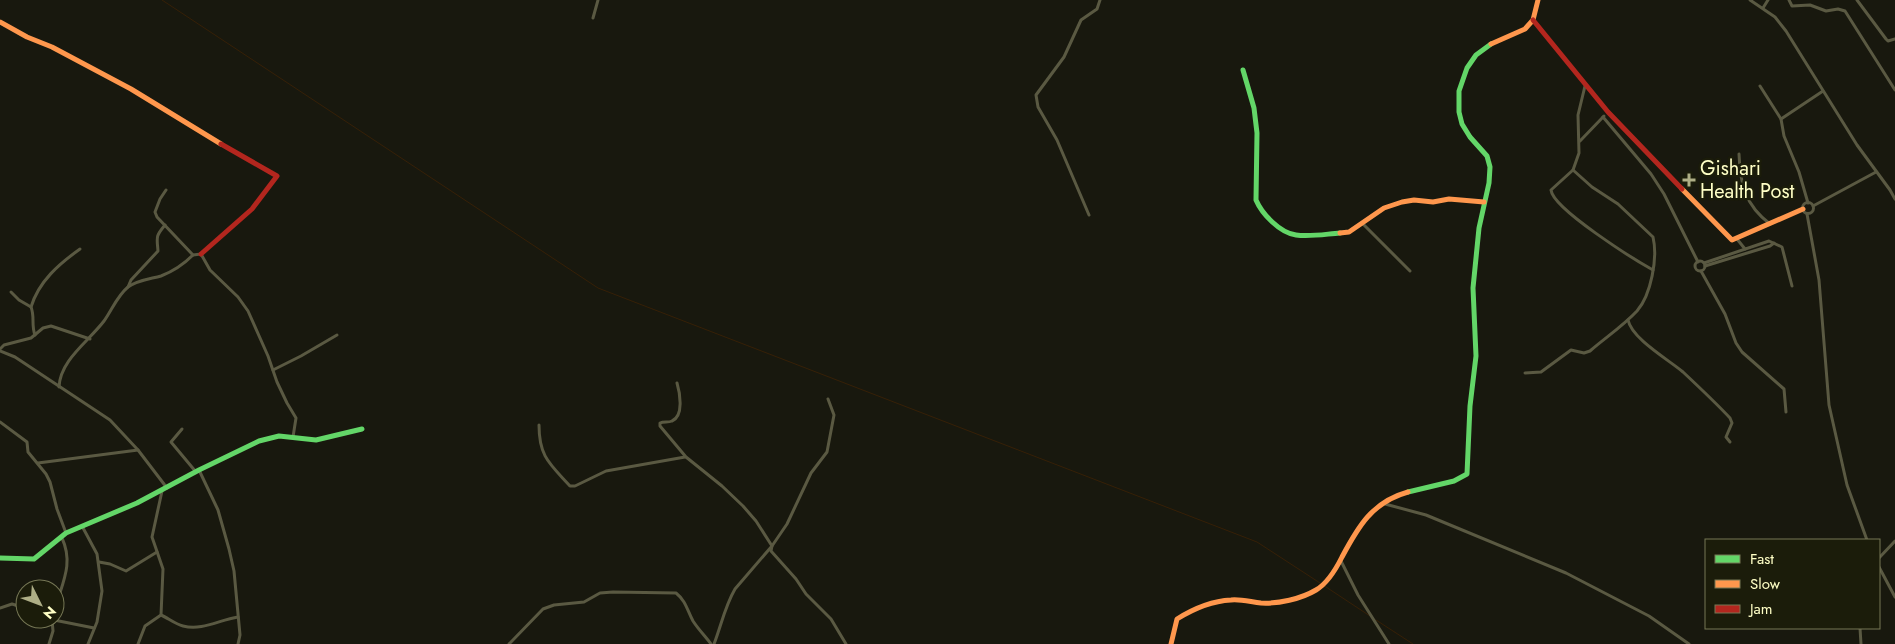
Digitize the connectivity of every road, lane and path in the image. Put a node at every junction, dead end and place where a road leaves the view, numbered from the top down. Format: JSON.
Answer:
{"nodes":[{"id":1,"x":598,"y":0,"type":"edge"},
{"id":2,"x":1100,"y":0,"type":"edge"},
{"id":3,"x":1538,"y":0,"type":"edge"},
{"id":4,"x":1750,"y":0,"type":"edge"},
{"id":5,"x":1768,"y":0,"type":"edge"},
{"id":6,"x":1789,"y":0,"type":"edge"},
{"id":7,"x":1857,"y":0,"type":"edge"},
{"id":8,"x":1763,"y":8,"type":"junction"},
{"id":9,"x":593,"y":18,"type":"dead end"},
{"id":10,"x":1533,"y":20,"type":"junction"},
{"id":11,"x":0,"y":22,"type":"edge"},
{"id":12,"x":1895,"y":39,"type":"edge"},
{"id":13,"x":1243,"y":70,"type":"dead end"},
{"id":14,"x":1585,"y":86,"type":"junction"},
{"id":15,"x":1760,"y":86,"type":"dead end"},
{"id":16,"x":1895,"y":90,"type":"edge"},
{"id":17,"x":1823,"y":91,"type":"junction"},
{"id":18,"x":1608,"y":112,"type":"junction"},
{"id":19,"x":1603,"y":116,"type":"junction"},
{"id":20,"x":1781,"y":119,"type":"junction"},
{"id":21,"x":1580,"y":141,"type":"junction"},
{"id":22,"x":1739,"y":154,"type":"dead end"},
{"id":23,"x":1573,"y":170,"type":"junction"},
{"id":24,"x":1876,"y":172,"type":"junction"},
{"id":25,"x":166,"y":190,"type":"dead end"},
{"id":26,"x":1895,"y":199,"type":"edge"},
{"id":27,"x":1484,"y":202,"type":"junction"},
{"id":28,"x":1808,"y":203,"type":"junction"},
{"id":29,"x":1814,"y":206,"type":"junction"},
{"id":30,"x":1803,"y":209,"type":"junction"},
{"id":31,"x":1089,"y":214,"type":"dead end"},
{"id":32,"x":1807,"y":214,"type":"junction"},
{"id":33,"x":1362,"y":223,"type":"junction"},
{"id":34,"x":1770,"y":224,"type":"junction"},
{"id":35,"x":165,"y":225,"type":"junction"},
{"id":36,"x":1737,"y":239,"type":"junction"},
{"id":37,"x":1774,"y":243,"type":"junction"},
{"id":38,"x":80,"y":249,"type":"dead end"},
{"id":39,"x":1745,"y":249,"type":"junction"},
{"id":40,"x":201,"y":254,"type":"junction"},
{"id":41,"x":193,"y":255,"type":"junction"},
{"id":42,"x":1698,"y":262,"type":"junction"},
{"id":43,"x":1705,"y":264,"type":"junction"},
{"id":44,"x":1653,"y":270,"type":"junction"},
{"id":45,"x":1410,"y":271,"type":"dead end"},
{"id":46,"x":1701,"y":271,"type":"junction"},
{"id":47,"x":1792,"y":286,"type":"dead end"},
{"id":48,"x":128,"y":287,"type":"junction"},
{"id":49,"x":12,"y":292,"type":"dead end"},
{"id":50,"x":31,"y":307,"type":"junction"},
{"id":51,"x":1628,"y":320,"type":"junction"},
{"id":52,"x":35,"y":335,"type":"junction"},
{"id":53,"x":337,"y":335,"type":"dead end"},
{"id":54,"x":90,"y":339,"type":"junction"},
{"id":55,"x":0,"y":350,"type":"edge"},
{"id":56,"x":273,"y":370,"type":"junction"},
{"id":57,"x":1525,"y":373,"type":"dead end"},
{"id":58,"x":677,"y":383,"type":"dead end"},
{"id":59,"x":59,"y":387,"type":"junction"},
{"id":60,"x":828,"y":399,"type":"dead end"},
{"id":61,"x":1786,"y":412,"type":"dead end"},
{"id":62,"x":0,"y":422,"type":"edge"},
{"id":63,"x":539,"y":424,"type":"dead end"},
{"id":64,"x":182,"y":429,"type":"dead end"},
{"id":65,"x":362,"y":429,"type":"dead end"},
{"id":66,"x":293,"y":438,"type":"junction"},
{"id":67,"x":1730,"y":442,"type":"dead end"},
{"id":68,"x":138,"y":450,"type":"junction"},
{"id":69,"x":686,"y":457,"type":"junction"},
{"id":70,"x":38,"y":463,"type":"junction"},
{"id":71,"x":198,"y":471,"type":"junction"},
{"id":72,"x":164,"y":490,"type":"junction"},
{"id":73,"x":1385,"y":504,"type":"junction"},
{"id":74,"x":81,"y":526,"type":"junction"},
{"id":75,"x":66,"y":533,"type":"junction"},
{"id":76,"x":62,"y":538,"type":"junction"},
{"id":77,"x":1867,"y":539,"type":"edge"},
{"id":78,"x":1895,"y":541,"type":"edge"},
{"id":79,"x":772,"y":546,"type":"junction"},
{"id":80,"x":157,"y":552,"type":"junction"},
{"id":81,"x":1880,"y":557,"type":"edge"},
{"id":82,"x":0,"y":558,"type":"edge"},
{"id":83,"x":1341,"y":561,"type":"junction"},
{"id":84,"x":99,"y":562,"type":"junction"},
{"id":85,"x":1880,"y":569,"type":"edge"},
{"id":86,"x":64,"y":579,"type":"edge"},
{"id":87,"x":1895,"y":597,"type":"edge"},
{"id":88,"x":15,"y":605,"type":"edge"},
{"id":89,"x":0,"y":608,"type":"edge"},
{"id":90,"x":161,"y":615,"type":"junction"},
{"id":91,"x":238,"y":617,"type":"junction"},
{"id":92,"x":65,"y":622,"type":"edge"},
{"id":93,"x":94,"y":628,"type":"junction"},
{"id":94,"x":53,"y":629,"type":"edge"},
{"id":95,"x":1860,"y":629,"type":"edge"},
{"id":96,"x":49,"y":644,"type":"edge"},
{"id":97,"x":88,"y":644,"type":"edge"},
{"id":98,"x":138,"y":644,"type":"edge"},
{"id":99,"x":238,"y":644,"type":"edge"},
{"id":100,"x":508,"y":644,"type":"edge"},
{"id":101,"x":713,"y":644,"type":"edge"},
{"id":102,"x":846,"y":644,"type":"edge"},
{"id":103,"x":1171,"y":644,"type":"edge"},
{"id":104,"x":1389,"y":644,"type":"edge"},
{"id":105,"x":1689,"y":644,"type":"edge"},
{"id":106,"x":1861,"y":644,"type":"edge"}],
"edges":[{"from":1,"to":9,"type":"street"},
{"from":2,"to":31,"type":"street"},
{"from":3,"to":10,"type":"street"},
{"from":4,"to":8,"type":"street"},
{"from":5,"to":8,"type":"street"},
{"from":6,"to":16,"type":"street"},
{"from":7,"to":12,"type":"street"},
{"from":8,"to":17,"type":"street"},
{"from":10,"to":14,"type":"street"},
{"from":10,"to":27,"type":"street"},
{"from":11,"to":40,"type":"street"},
{"from":13,"to":33,"type":"street"},
{"from":14,"to":18,"type":"street"},
{"from":14,"to":21,"type":"street"},
{"from":15,"to":20,"type":"street"},
{"from":17,"to":20,"type":"street"},
{"from":17,"to":24,"type":"street"},
{"from":18,"to":19,"type":"street"},
{"from":18,"to":36,"type":"street"},
{"from":19,"to":21,"type":"street"},
{"from":19,"to":42,"type":"street"},
{"from":20,"to":28,"type":"street"},
{"from":21,"to":23,"type":"street"},
{"from":22,"to":34,"type":"street"},
{"from":23,"to":44,"type":"street"},
{"from":23,"to":44,"type":"street"},
{"from":24,"to":26,"type":"street"},
{"from":24,"to":29,"type":"street"},
{"from":25,"to":35,"type":"street"},
{"from":27,"to":33,"type":"street"},
{"from":27,"to":73,"type":"street"},
{"from":28,"to":29,"type":"street"},
{"from":28,"to":30,"type":"street"},
{"from":29,"to":32,"type":"street"},
{"from":30,"to":32,"type":"street"},
{"from":30,"to":34,"type":"street"},
{"from":32,"to":77,"type":"street"},
{"from":33,"to":45,"type":"street"},
{"from":34,"to":36,"type":"street"},
{"from":35,"to":41,"type":"street"},
{"from":35,"to":48,"type":"street"},
{"from":36,"to":39,"type":"street"},
{"from":37,"to":39,"type":"street"},
{"from":37,"to":43,"type":"street"},
{"from":37,"to":47,"type":"street"},
{"from":38,"to":50,"type":"street"},
{"from":39,"to":43,"type":"street"},
{"from":40,"to":41,"type":"street"},
{"from":40,"to":56,"type":"street"},
{"from":41,"to":48,"type":"street"},
{"from":42,"to":43,"type":"street"},
{"from":42,"to":46,"type":"street"},
{"from":43,"to":46,"type":"street"},
{"from":44,"to":51,"type":"street"},
{"from":46,"to":61,"type":"street"},
{"from":48,"to":54,"type":"street"},
{"from":49,"to":50,"type":"street"},
{"from":50,"to":52,"type":"street"},
{"from":51,"to":57,"type":"street"},
{"from":51,"to":67,"type":"street"},
{"from":52,"to":54,"type":"street"},
{"from":52,"to":55,"type":"street"},
{"from":53,"to":56,"type":"street"},
{"from":54,"to":59,"type":"street"},
{"from":55,"to":59,"type":"street"},
{"from":56,"to":66,"type":"street"},
{"from":58,"to":69,"type":"street"},
{"from":59,"to":68,"type":"street"},
{"from":60,"to":79,"type":"street"},
{"from":62,"to":70,"type":"street"},
{"from":63,"to":69,"type":"street"},
{"from":64,"to":71,"type":"street"},
{"from":65,"to":66,"type":"street"},
{"from":66,"to":71,"type":"street"},
{"from":68,"to":70,"type":"street"},
{"from":68,"to":72,"type":"street"},
{"from":69,"to":79,"type":"street"},
{"from":70,"to":75,"type":"street"},
{"from":71,"to":72,"type":"street"},
{"from":71,"to":91,"type":"street"},
{"from":72,"to":74,"type":"street"},
{"from":72,"to":80,"type":"street"},
{"from":73,"to":83,"type":"street"},
{"from":73,"to":105,"type":"street"},
{"from":74,"to":75,"type":"street"},
{"from":74,"to":84,"type":"street"},
{"from":75,"to":76,"type":"street"},
{"from":76,"to":82,"type":"street"},
{"from":76,"to":86,"type":"street"},
{"from":78,"to":81,"type":"street"},
{"from":79,"to":101,"type":"street"},
{"from":79,"to":102,"type":"street"},
{"from":80,"to":84,"type":"street"},
{"from":80,"to":90,"type":"street"},
{"from":83,"to":103,"type":"street"},
{"from":83,"to":104,"type":"street"},
{"from":84,"to":93,"type":"street"},
{"from":85,"to":87,"type":"street"},
{"from":88,"to":89,"type":"street"},
{"from":90,"to":91,"type":"street"},
{"from":90,"to":98,"type":"street"},
{"from":91,"to":99,"type":"street"},
{"from":92,"to":93,"type":"street"},
{"from":93,"to":97,"type":"street"},
{"from":94,"to":96,"type":"street"},
{"from":95,"to":106,"type":"street"},
{"from":100,"to":101,"type":"street"}]}
